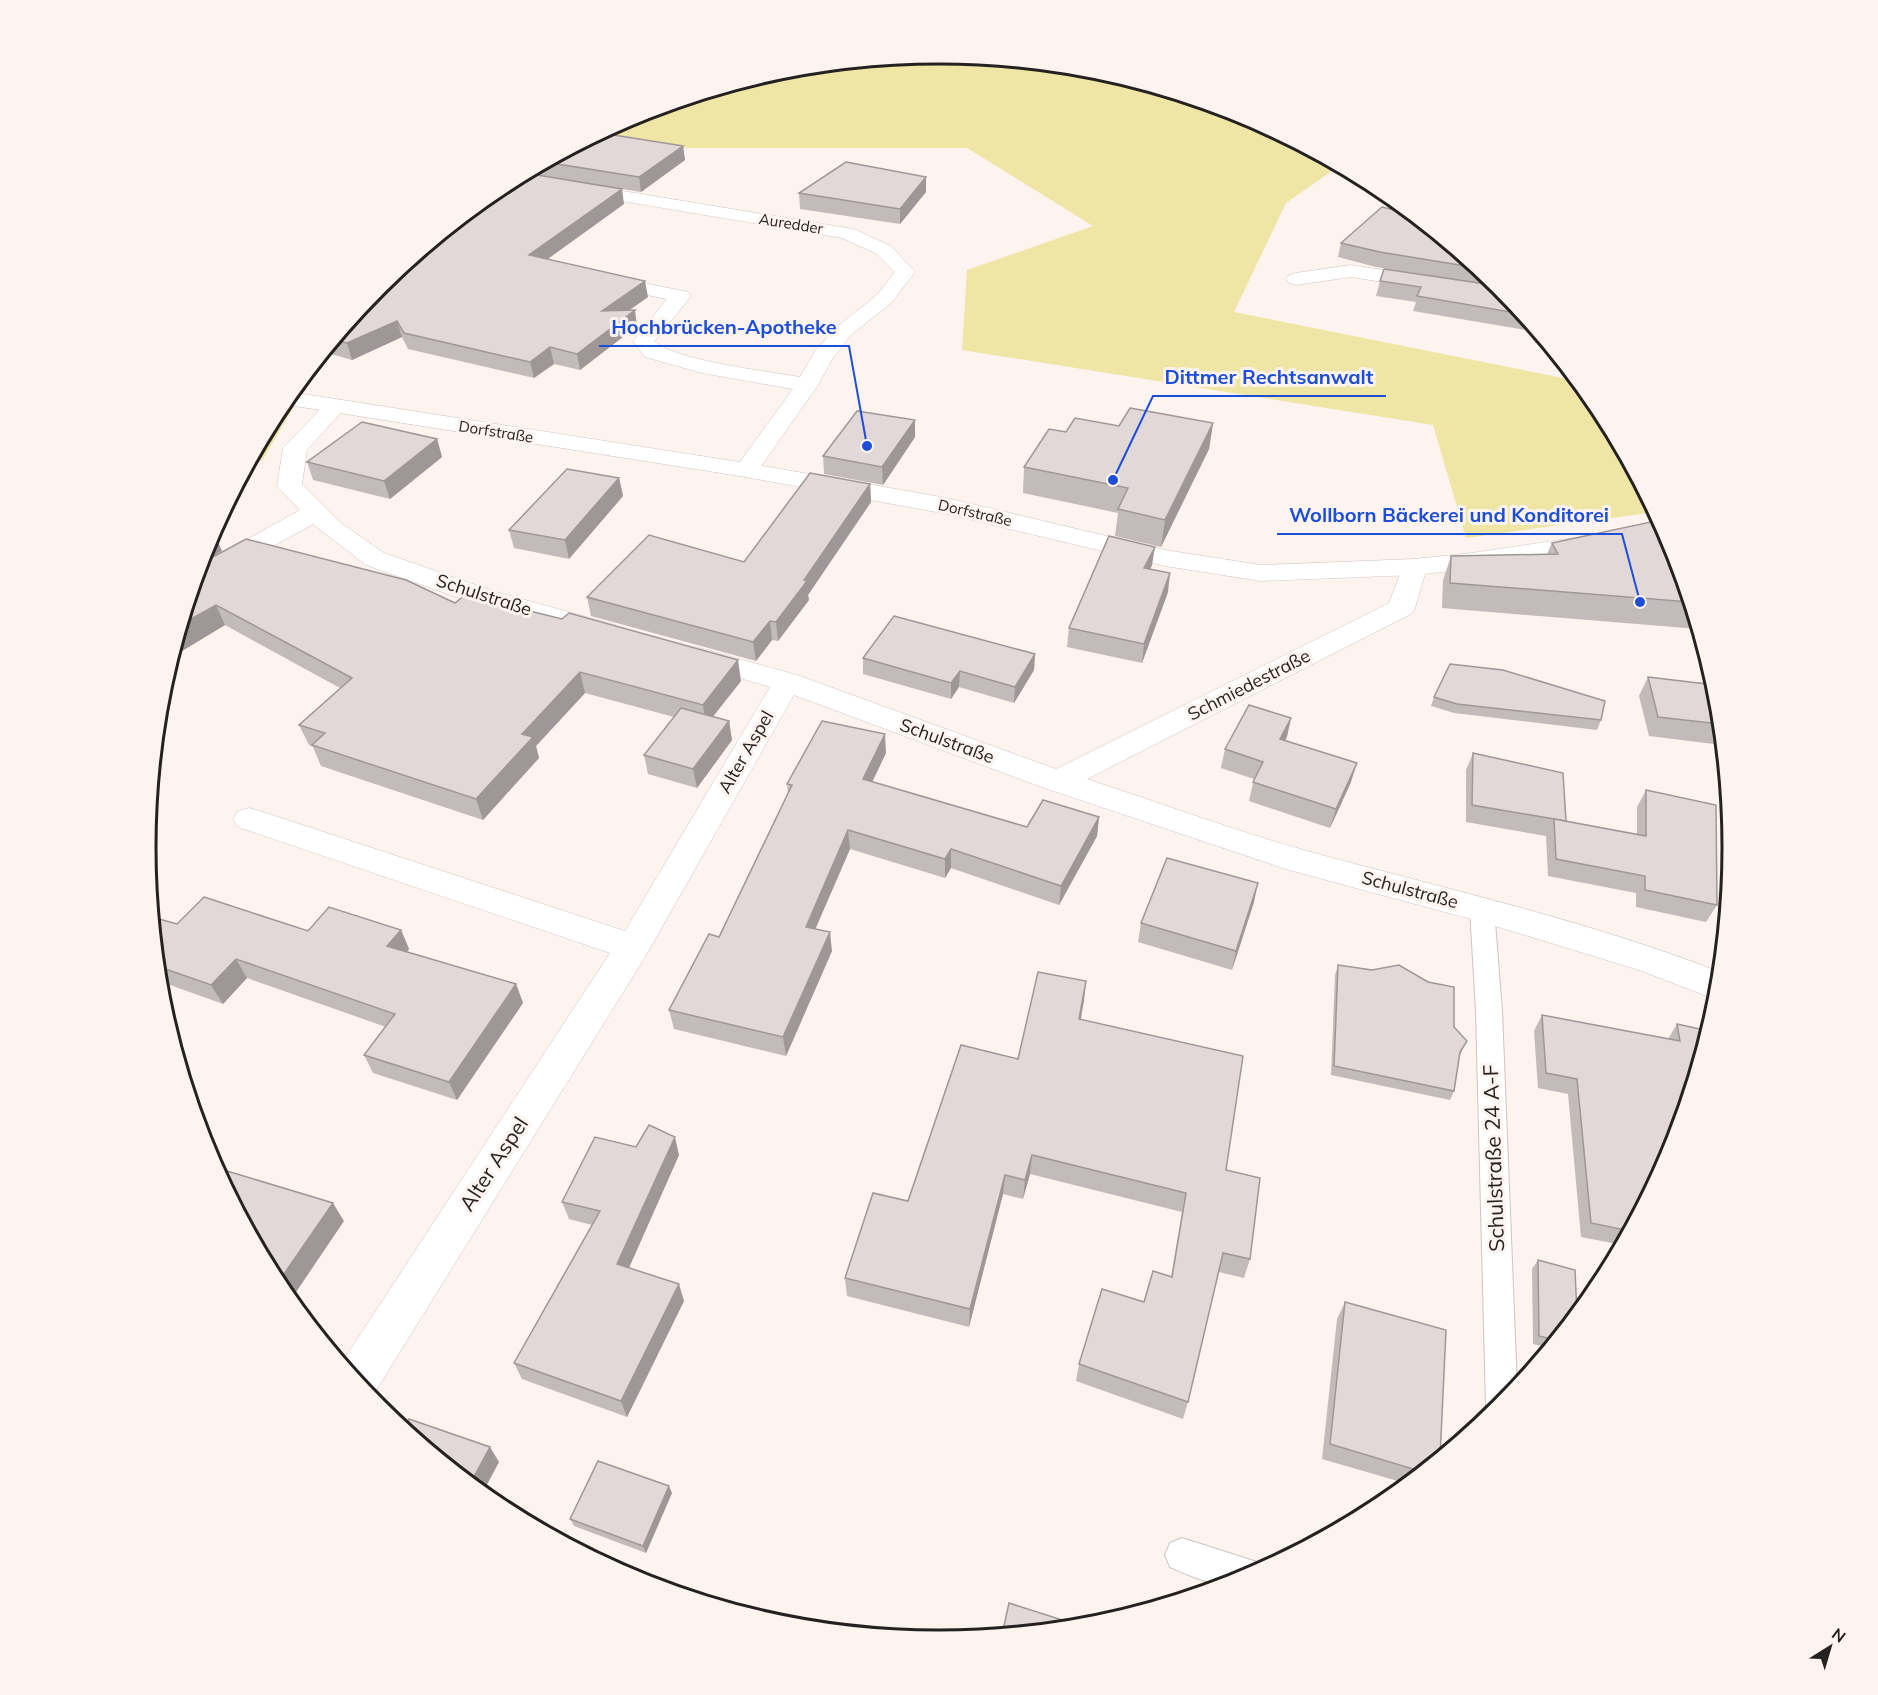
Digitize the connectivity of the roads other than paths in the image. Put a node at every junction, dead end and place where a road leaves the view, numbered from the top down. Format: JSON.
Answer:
{"nodes":[{"id":1,"x":561,"y":186,"type":"edge"},
{"id":2,"x":583,"y":276,"type":"edge"},
{"id":3,"x":1296,"y":279,"type":"dead end"},
{"id":4,"x":1443,"y":285,"type":"edge"},
{"id":5,"x":807,"y":385,"type":"junction"},
{"id":6,"x":297,"y":400,"type":"edge"},
{"id":7,"x":335,"y":407,"type":"junction"},
{"id":8,"x":746,"y":470,"type":"junction"},
{"id":9,"x":315,"y":512,"type":"junction"},
{"id":10,"x":1656,"y":534,"type":"edge"},
{"id":11,"x":1414,"y":567,"type":"junction"},
{"id":12,"x":207,"y":572,"type":"edge"},
{"id":13,"x":631,"y":638,"type":"edge"},
{"id":14,"x":664,"y":648,"type":"edge"},
{"id":15,"x":787,"y":682,"type":"junction"},
{"id":16,"x":1058,"y":781,"type":"junction"},
{"id":17,"x":249,"y":819,"type":"dead end"},
{"id":18,"x":1482,"y":909,"type":"junction"},
{"id":19,"x":633,"y":947,"type":"junction"},
{"id":20,"x":1710,"y":982,"type":"edge"},
{"id":21,"x":360,"y":1375,"type":"edge"},
{"id":22,"x":1502,"y":1392,"type":"edge"},
{"id":23,"x":1182,"y":1555,"type":"dead end"},
{"id":24,"x":1237,"y":1572,"type":"edge"}],
"edges":[{"from":1,"to":5,"type":"street","name":"Auredder"},
{"from":2,"to":5,"type":"street"},
{"from":3,"to":4,"type":"street"},
{"from":5,"to":8,"type":"street","name":"Auredder"},
{"from":6,"to":7,"type":"street","name":"Dorfstraße"},
{"from":7,"to":8,"type":"street","name":"Dorfstraße"},
{"from":7,"to":9,"type":"street","name":"Schulstraße"},
{"from":8,"to":11,"type":"street","name":"Dorfstraße"},
{"from":9,"to":12,"type":"street"},
{"from":9,"to":13,"type":"street","name":"Schulstraße"},
{"from":10,"to":11,"type":"street","name":"Dorfstraße"},
{"from":11,"to":16,"type":"street","name":"Schmiedestraße"},
{"from":14,"to":15,"type":"street","name":"Schulstraße"},
{"from":15,"to":16,"type":"street","name":"Schulstraße"},
{"from":15,"to":19,"type":"street","name":"Alter Aspel"},
{"from":16,"to":18,"type":"street","name":"Schulstraße"},
{"from":17,"to":19,"type":"street"},
{"from":18,"to":20,"type":"street","name":"Schulstraße"},
{"from":18,"to":22,"type":"lane","name":"Schulstraße 24 A-F"},
{"from":19,"to":21,"type":"street","name":"Alter Aspel"},
{"from":23,"to":24,"type":"lane"}]}
